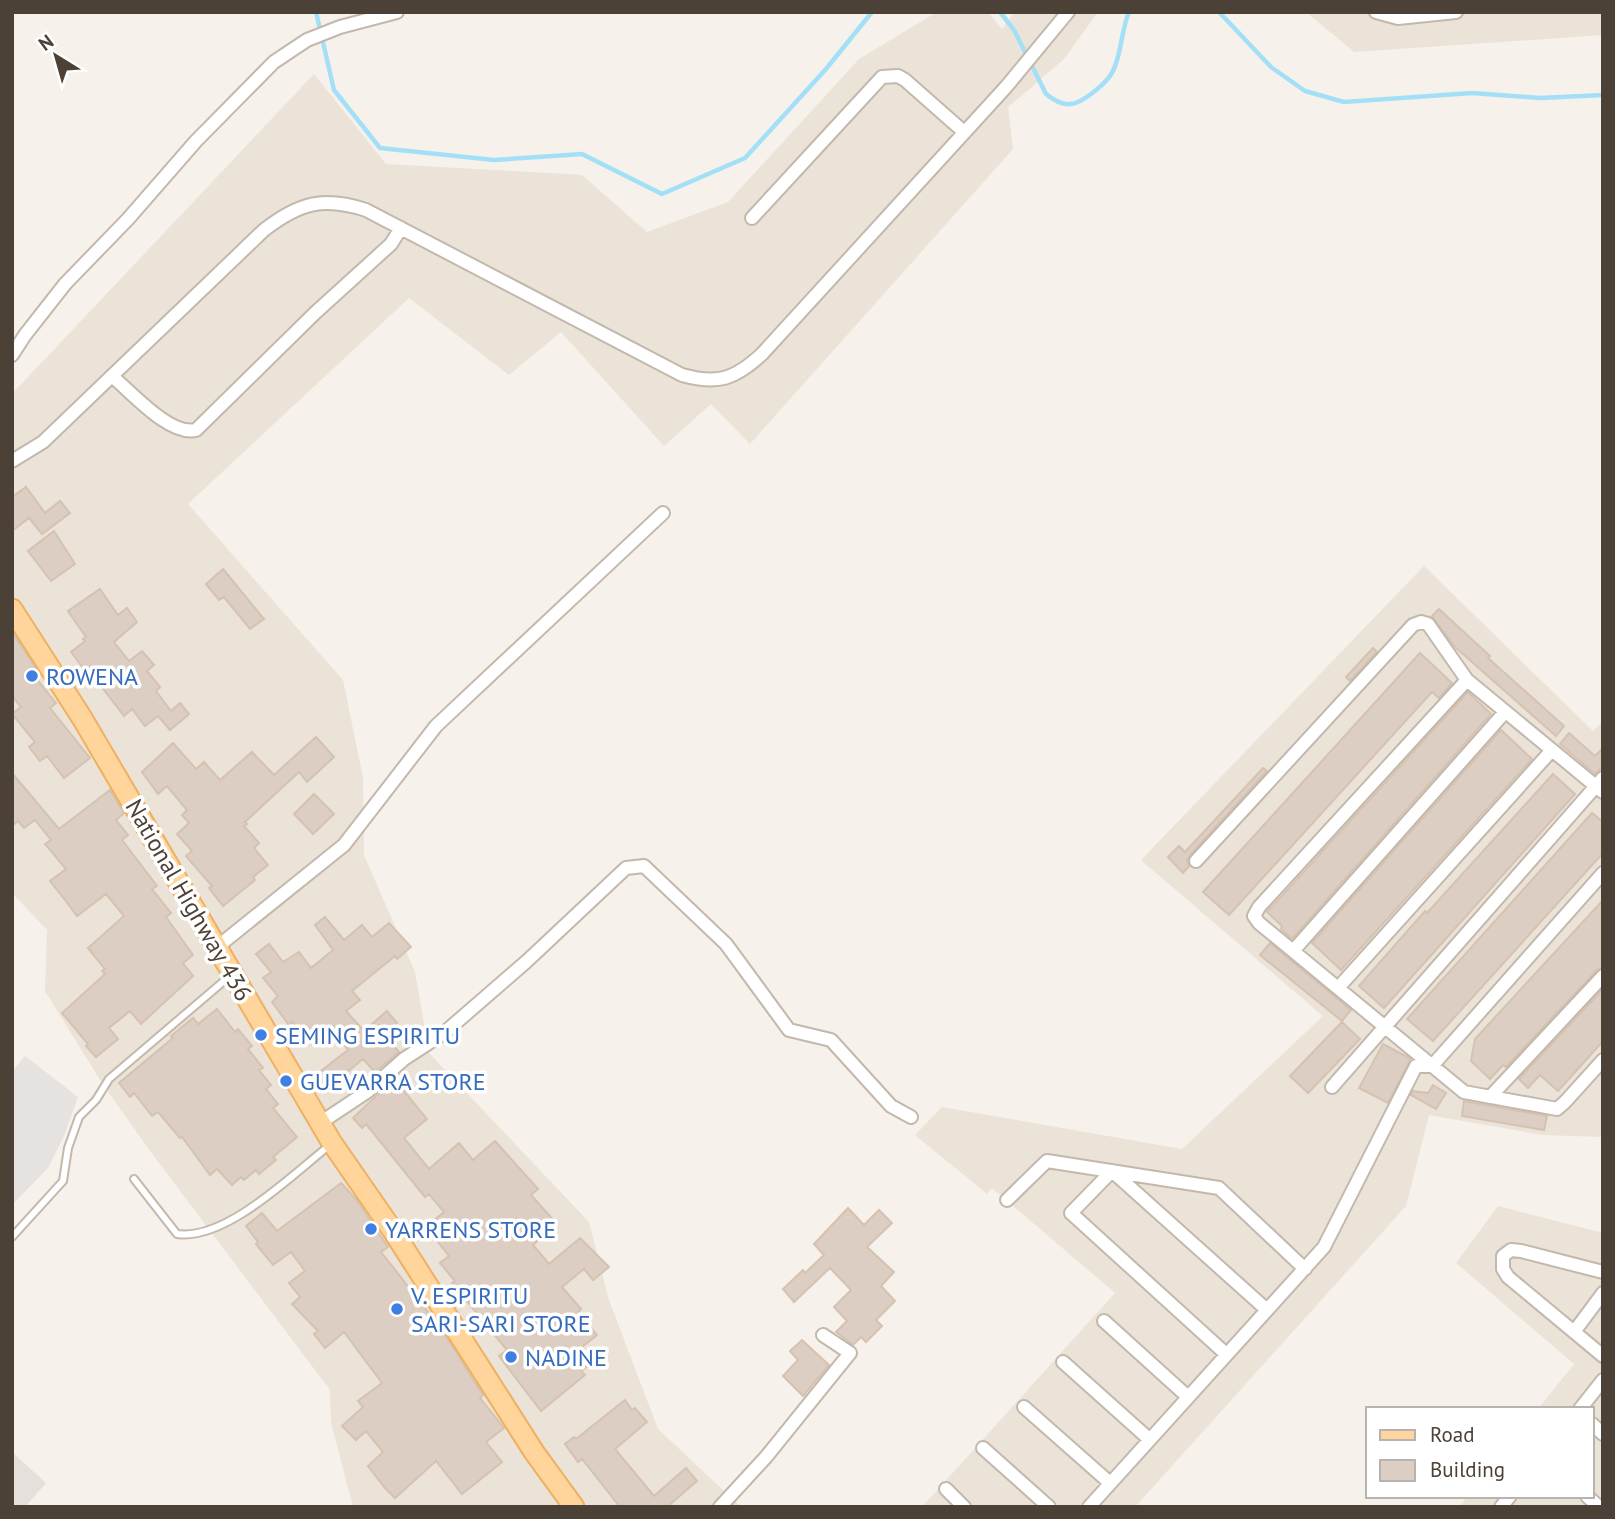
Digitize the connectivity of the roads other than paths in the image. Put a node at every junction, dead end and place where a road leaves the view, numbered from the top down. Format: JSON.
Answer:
{"nodes":[{"id":1,"x":397,"y":12,"type":"edge"},
{"id":2,"x":1068,"y":12,"type":"edge"},
{"id":3,"x":1376,"y":12,"type":"edge"},
{"id":4,"x":1456,"y":12,"type":"edge"},
{"id":5,"x":964,"y":132,"type":"junction"},
{"id":6,"x":752,"y":218,"type":"dead end"},
{"id":7,"x":401,"y":228,"type":"junction"},
{"id":8,"x":12,"y":355,"type":"edge"},
{"id":9,"x":113,"y":377,"type":"junction"},
{"id":10,"x":12,"y":461,"type":"edge"},
{"id":11,"x":663,"y":513,"type":"dead end"},
{"id":12,"x":12,"y":609,"type":"edge"},
{"id":13,"x":1467,"y":680,"type":"junction"},
{"id":14,"x":1505,"y":712,"type":"junction"},
{"id":15,"x":1552,"y":750,"type":"junction"},
{"id":16,"x":1600,"y":785,"type":"edge"},
{"id":17,"x":1196,"y":861,"type":"dead end"},
{"id":18,"x":1603,"y":873,"type":"edge"},
{"id":19,"x":216,"y":948,"type":"junction"},
{"id":20,"x":1293,"y":951,"type":"junction"},
{"id":21,"x":232,"y":974,"type":"junction"},
{"id":22,"x":1603,"y":976,"type":"edge"},
{"id":23,"x":1338,"y":988,"type":"junction"},
{"id":24,"x":1384,"y":1026,"type":"junction"},
{"id":25,"x":1603,"y":1060,"type":"edge"},
{"id":26,"x":1432,"y":1066,"type":"junction"},
{"id":27,"x":1332,"y":1087,"type":"dead end"},
{"id":28,"x":1490,"y":1097,"type":"junction"},
{"id":29,"x":911,"y":1118,"type":"dead end"},
{"id":30,"x":320,"y":1123,"type":"junction"},
{"id":31,"x":332,"y":1143,"type":"junction"},
{"id":32,"x":1112,"y":1171,"type":"junction"},
{"id":33,"x":134,"y":1179,"type":"dead end"},
{"id":34,"x":1007,"y":1200,"type":"dead end"},
{"id":35,"x":12,"y":1237,"type":"edge"},
{"id":36,"x":1305,"y":1269,"type":"junction"},
{"id":37,"x":1603,"y":1272,"type":"edge"},
{"id":38,"x":1603,"y":1293,"type":"edge"},
{"id":39,"x":1267,"y":1310,"type":"junction"},
{"id":40,"x":1104,"y":1321,"type":"dead end"},
{"id":41,"x":1574,"y":1332,"type":"junction"},
{"id":42,"x":823,"y":1335,"type":"dead end"},
{"id":43,"x":1226,"y":1354,"type":"junction"},
{"id":44,"x":1603,"y":1356,"type":"edge"},
{"id":45,"x":1063,"y":1363,"type":"dead end"},
{"id":46,"x":1603,"y":1380,"type":"edge"},
{"id":47,"x":1188,"y":1397,"type":"junction"},
{"id":48,"x":1024,"y":1407,"type":"dead end"},
{"id":49,"x":1582,"y":1407,"type":"edge"},
{"id":50,"x":1150,"y":1439,"type":"junction"},
{"id":51,"x":983,"y":1448,"type":"dead end"},
{"id":52,"x":1110,"y":1483,"type":"junction"},
{"id":53,"x":946,"y":1489,"type":"dead end"},
{"id":54,"x":574,"y":1507,"type":"edge"},
{"id":55,"x":720,"y":1507,"type":"edge"},
{"id":56,"x":964,"y":1507,"type":"edge"},
{"id":57,"x":1049,"y":1507,"type":"edge"},
{"id":58,"x":1089,"y":1507,"type":"edge"}],
"edges":[{"from":1,"to":8,"type":"street"},
{"from":2,"to":5,"type":"street"},
{"from":3,"to":4,"type":"street"},
{"from":5,"to":6,"type":"street"},
{"from":5,"to":7,"type":"street"},
{"from":7,"to":9,"type":"street"},
{"from":7,"to":9,"type":"street"},
{"from":9,"to":10,"type":"street"},
{"from":11,"to":19,"type":"street"},
{"from":12,"to":19,"type":"main road","name":"National Highway 436"},
{"from":13,"to":14,"type":"street"},
{"from":13,"to":17,"type":"street"},
{"from":13,"to":20,"type":"street"},
{"from":14,"to":15,"type":"street"},
{"from":14,"to":20,"type":"street"},
{"from":15,"to":16,"type":"street"},
{"from":15,"to":23,"type":"street"},
{"from":16,"to":24,"type":"street"},
{"from":18,"to":26,"type":"street"},
{"from":19,"to":21,"type":"main road","name":"National Highway 436"},
{"from":20,"to":23,"type":"street"},
{"from":21,"to":30,"type":"main road","name":"National Highway 436"},
{"from":21,"to":35,"type":"lane"},
{"from":22,"to":28,"type":"street"},
{"from":23,"to":24,"type":"street"},
{"from":24,"to":26,"type":"street"},
{"from":24,"to":27,"type":"street"},
{"from":25,"to":28,"type":"street"},
{"from":26,"to":28,"type":"street"},
{"from":26,"to":36,"type":"street"},
{"from":29,"to":30,"type":"street"},
{"from":30,"to":31,"type":"main road","name":"National Highway 436"},
{"from":31,"to":33,"type":"lane"},
{"from":31,"to":54,"type":"main road","name":"National Highway 436"},
{"from":32,"to":34,"type":"street"},
{"from":32,"to":36,"type":"street"},
{"from":32,"to":39,"type":"street"},
{"from":32,"to":43,"type":"street"},
{"from":36,"to":39,"type":"street"},
{"from":37,"to":41,"type":"street"},
{"from":38,"to":41,"type":"street"},
{"from":39,"to":43,"type":"street"},
{"from":40,"to":47,"type":"street"},
{"from":41,"to":44,"type":"street"},
{"from":42,"to":55,"type":"street"},
{"from":43,"to":47,"type":"street"},
{"from":45,"to":50,"type":"street"},
{"from":46,"to":49,"type":"street"},
{"from":47,"to":50,"type":"street"},
{"from":48,"to":52,"type":"street"},
{"from":50,"to":52,"type":"street"},
{"from":51,"to":57,"type":"street"},
{"from":52,"to":58,"type":"street"},
{"from":53,"to":56,"type":"street"}]}
